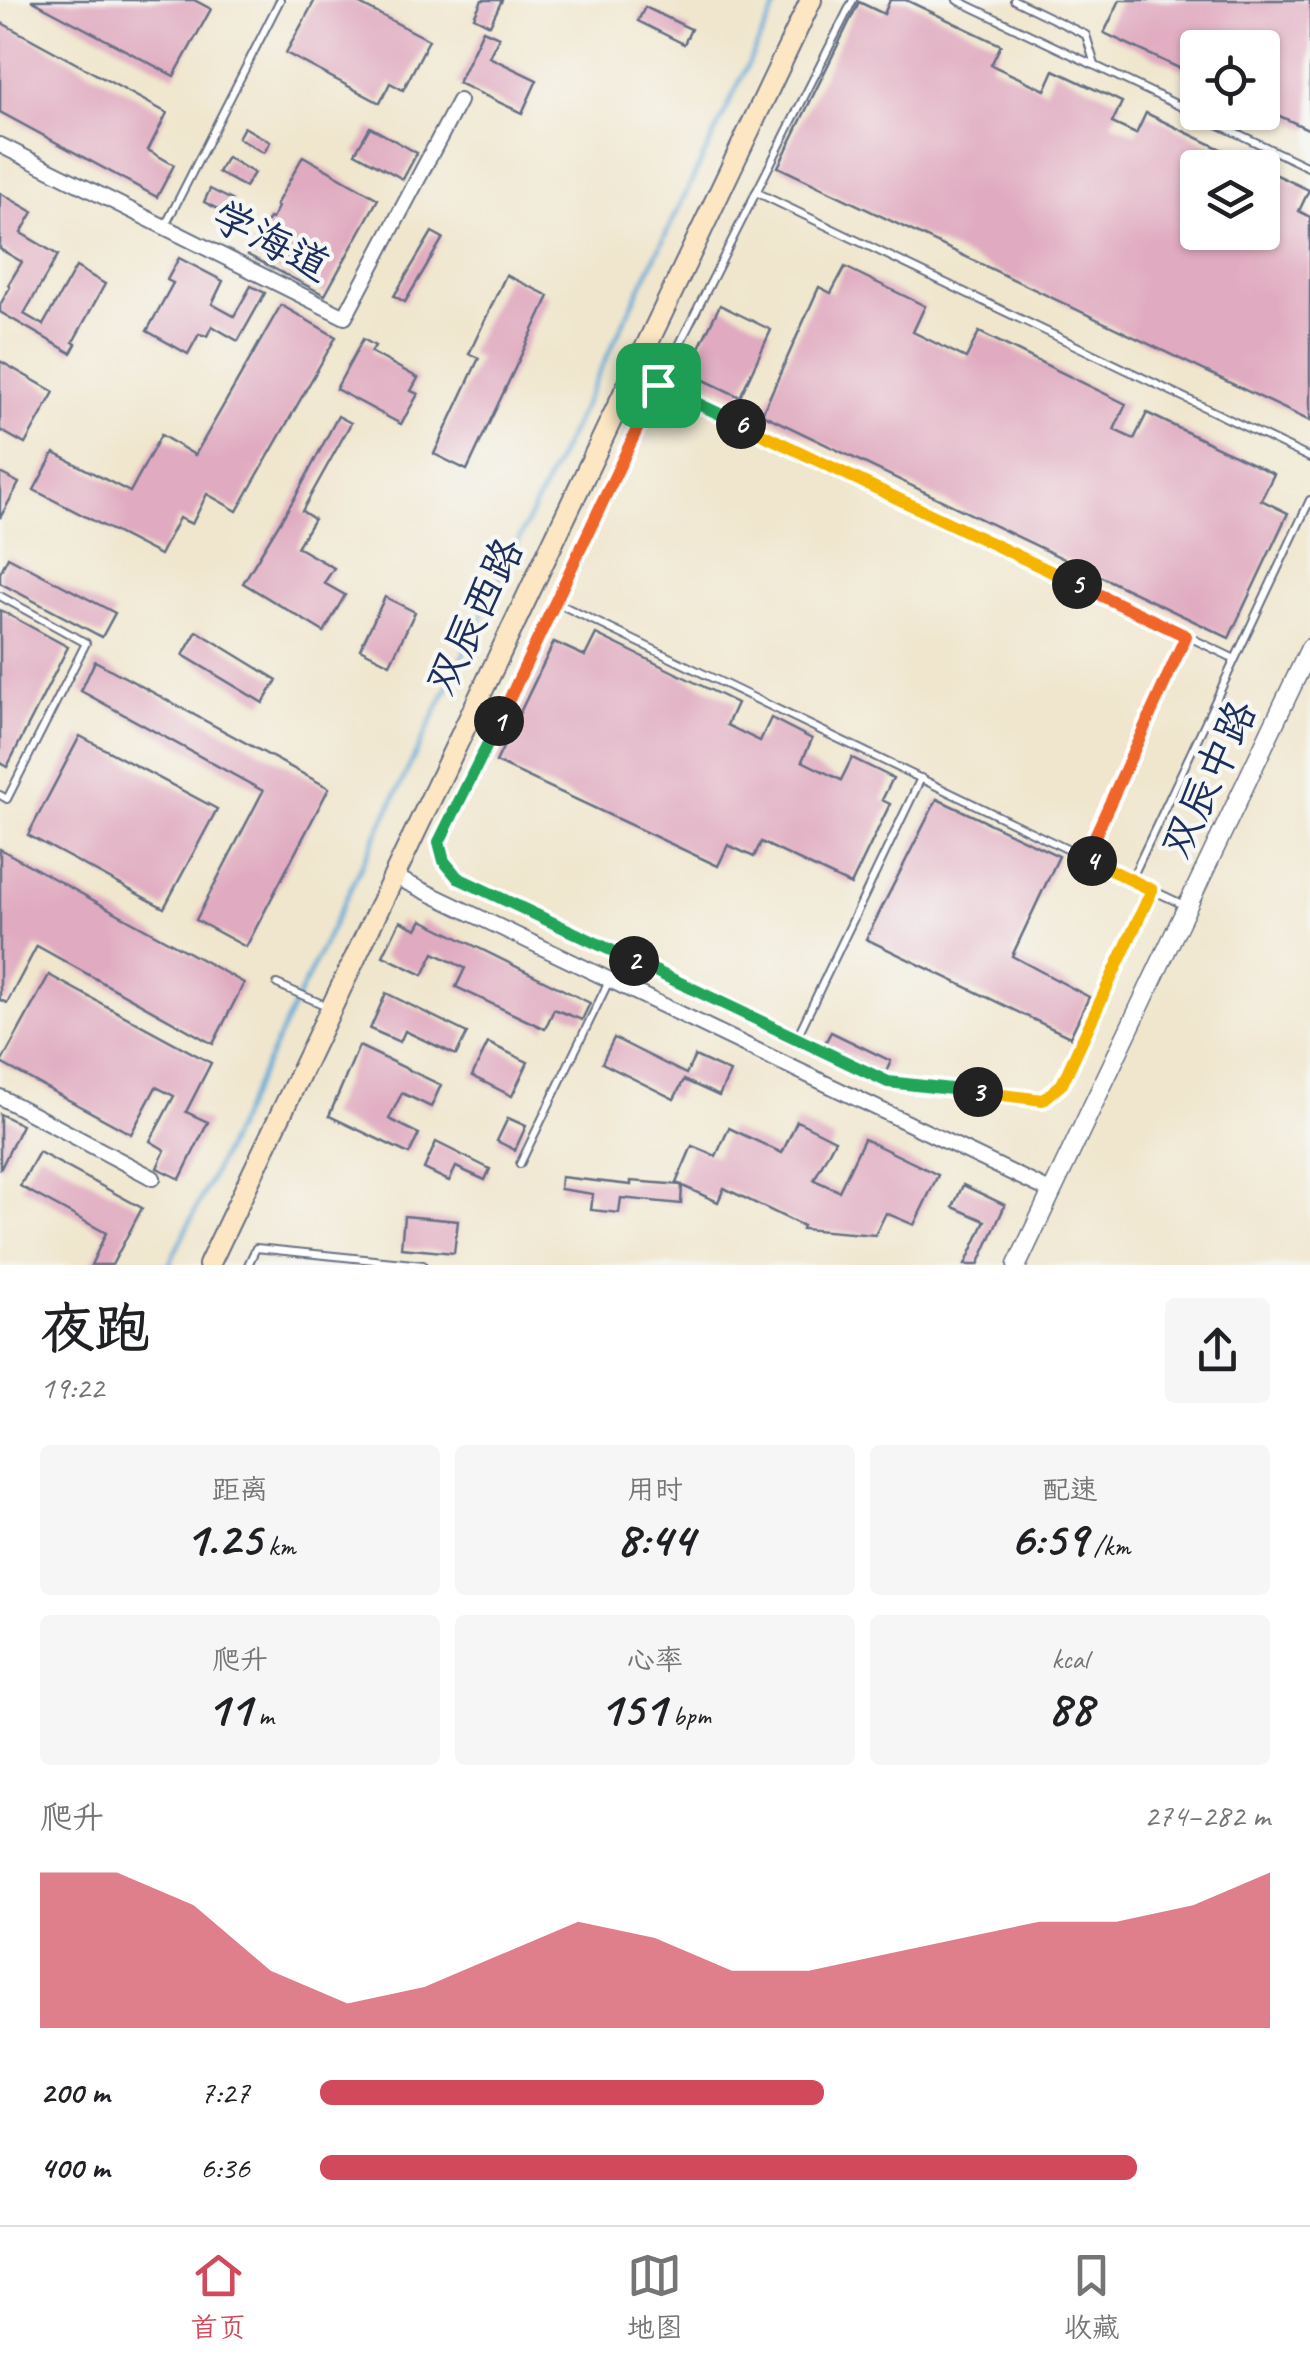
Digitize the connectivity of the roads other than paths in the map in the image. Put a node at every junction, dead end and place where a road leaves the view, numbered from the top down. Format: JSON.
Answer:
{"nodes":[{"id":1,"x":280,"y":0,"type":"edge"},
{"id":2,"x":811,"y":0,"type":"edge"},
{"id":3,"x":852,"y":0,"type":"edge"},
{"id":4,"x":957,"y":0,"type":"edge"},
{"id":5,"x":1014,"y":0,"type":"edge"},
{"id":6,"x":1095,"y":64,"type":"junction"},
{"id":7,"x":459,"y":101,"type":"dead end"},
{"id":8,"x":0,"y":145,"type":"edge"},
{"id":9,"x":1310,"y":168,"type":"edge"},
{"id":10,"x":756,"y":192,"type":"junction"},
{"id":11,"x":165,"y":227,"type":"junction"},
{"id":12,"x":658,"y":385,"type":"junction"},
{"id":13,"x":1310,"y":458,"type":"edge"},
{"id":14,"x":1310,"y":500,"type":"edge"},
{"id":15,"x":0,"y":596,"type":"edge"},
{"id":16,"x":558,"y":602,"type":"junction"},
{"id":17,"x":1186,"y":636,"type":"junction"},
{"id":18,"x":1310,"y":648,"type":"edge"},
{"id":19,"x":1233,"y":658,"type":"junction"},
{"id":20,"x":921,"y":778,"type":"junction"},
{"id":21,"x":0,"y":795,"type":"edge"},
{"id":22,"x":1085,"y":858,"type":"junction"},
{"id":23,"x":393,"y":876,"type":"junction"},
{"id":24,"x":1131,"y":880,"type":"junction"},
{"id":25,"x":1152,"y":890,"type":"junction"},
{"id":26,"x":1187,"y":907,"type":"junction"},
{"id":27,"x":610,"y":980,"type":"junction"},
{"id":28,"x":277,"y":984,"type":"dead end"},
{"id":29,"x":330,"y":1008,"type":"junction"},
{"id":30,"x":797,"y":1036,"type":"junction"},
{"id":31,"x":0,"y":1097,"type":"edge"},
{"id":32,"x":520,"y":1164,"type":"dead end"},
{"id":33,"x":154,"y":1178,"type":"dead end"},
{"id":34,"x":1052,"y":1192,"type":"junction"},
{"id":35,"x":209,"y":1265,"type":"edge"},
{"id":36,"x":248,"y":1265,"type":"edge"},
{"id":37,"x":423,"y":1265,"type":"edge"},
{"id":38,"x":1018,"y":1265,"type":"edge"}],
"edges":[{"from":1,"to":11,"type":"lane"},
{"from":2,"to":23,"type":"main road","name":"双辰西路"},
{"from":3,"to":10,"type":"lane"},
{"from":4,"to":6,"type":"lane"},
{"from":5,"to":6,"type":"lane"},
{"from":6,"to":9,"type":"lane"},
{"from":7,"to":11,"type":"street","name":"学海道"},
{"from":8,"to":11,"type":"street","name":"学海道"},
{"from":10,"to":12,"type":"lane"},
{"from":10,"to":13,"type":"lane"},
{"from":12,"to":16,"type":"lane"},
{"from":12,"to":17,"type":"lane"},
{"from":14,"to":19,"type":"lane"},
{"from":15,"to":21,"type":"lane"},
{"from":16,"to":20,"type":"lane"},
{"from":16,"to":30,"type":"lane"},
{"from":17,"to":19,"type":"lane"},
{"from":17,"to":22,"type":"lane"},
{"from":18,"to":26,"type":"street","name":"双辰中路"},
{"from":19,"to":24,"type":"lane"},
{"from":20,"to":22,"type":"lane"},
{"from":20,"to":30,"type":"lane"},
{"from":22,"to":24,"type":"lane"},
{"from":23,"to":27,"type":"street"},
{"from":23,"to":29,"type":"main road","name":"双辰西路"},
{"from":24,"to":25,"type":"lane"},
{"from":25,"to":26,"type":"lane"},
{"from":25,"to":30,"type":"lane"},
{"from":26,"to":34,"type":"street","name":"双辰中路"},
{"from":27,"to":32,"type":"lane"},
{"from":27,"to":34,"type":"street"},
{"from":28,"to":29,"type":"lane"},
{"from":29,"to":35,"type":"main road","name":"双辰西路"},
{"from":31,"to":33,"type":"street"},
{"from":34,"to":38,"type":"street","name":"双辰中路"},
{"from":36,"to":37,"type":"lane"}]}
